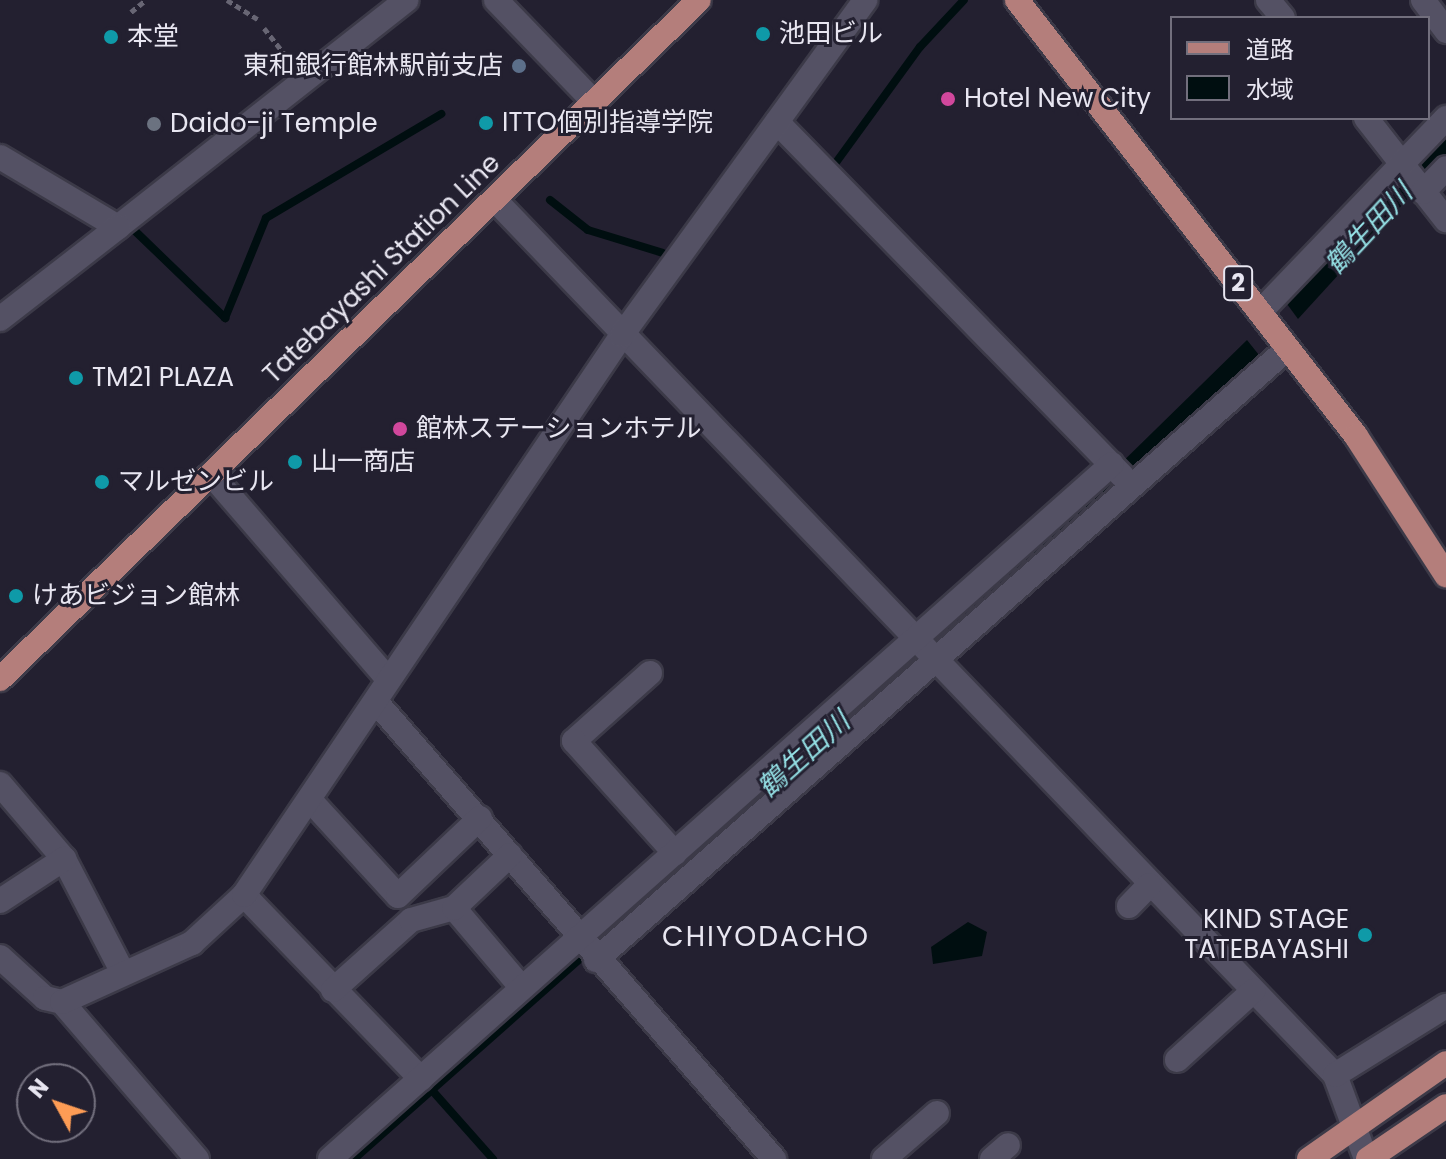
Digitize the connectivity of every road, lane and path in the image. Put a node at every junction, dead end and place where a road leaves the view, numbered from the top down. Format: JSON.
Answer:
{"nodes":[{"id":1,"x":146,"y":0,"type":"edge"},
{"id":2,"x":227,"y":0,"type":"edge"},
{"id":3,"x":406,"y":0,"type":"edge"},
{"id":4,"x":496,"y":0,"type":"edge"},
{"id":5,"x":699,"y":0,"type":"edge"},
{"id":6,"x":865,"y":0,"type":"edge"},
{"id":7,"x":1017,"y":0,"type":"edge"},
{"id":8,"x":1268,"y":0,"type":"edge"},
{"id":9,"x":1423,"y":0,"type":"edge"},
{"id":10,"x":131,"y":12,"type":"dead end"},
{"id":11,"x":1281,"y":16,"type":"edge"},
{"id":12,"x":257,"y":19,"type":"dead end"},
{"id":13,"x":264,"y":28,"type":"dead end"},
{"id":14,"x":1446,"y":31,"type":"edge"},
{"id":15,"x":305,"y":80,"type":"junction"},
{"id":16,"x":594,"y":102,"type":"junction"},
{"id":17,"x":1446,"y":118,"type":"edge"},
{"id":18,"x":1367,"y":120,"type":"edge"},
{"id":19,"x":777,"y":122,"type":"junction"},
{"id":20,"x":0,"y":157,"type":"edge"},
{"id":21,"x":1446,"y":168,"type":"edge"},
{"id":22,"x":1412,"y":180,"type":"junction"},
{"id":23,"x":495,"y":200,"type":"junction"},
{"id":24,"x":1446,"y":220,"type":"edge"},
{"id":25,"x":118,"y":227,"type":"junction"},
{"id":26,"x":1260,"y":312,"type":"junction"},
{"id":27,"x":0,"y":319,"type":"edge"},
{"id":28,"x":622,"y":335,"type":"junction"},
{"id":29,"x":1287,"y":349,"type":"junction"},
{"id":30,"x":211,"y":474,"type":"junction"},
{"id":31,"x":1122,"y":474,"type":"junction"},
{"id":32,"x":1446,"y":575,"type":"edge"},
{"id":33,"x":923,"y":652,"type":"junction"},
{"id":34,"x":650,"y":673,"type":"dead end"},
{"id":35,"x":0,"y":678,"type":"edge"},
{"id":36,"x":388,"y":679,"type":"junction"},
{"id":37,"x":377,"y":703,"type":"junction"},
{"id":38,"x":0,"y":784,"type":"edge"},
{"id":39,"x":310,"y":800,"type":"junction"},
{"id":40,"x":480,"y":818,"type":"junction"},
{"id":41,"x":675,"y":853,"type":"junction"},
{"id":42,"x":510,"y":855,"type":"junction"},
{"id":43,"x":64,"y":859,"type":"junction"},
{"id":44,"x":1149,"y":885,"type":"junction"},
{"id":45,"x":244,"y":895,"type":"junction"},
{"id":46,"x":0,"y":901,"type":"edge"},
{"id":47,"x":1129,"y":906,"type":"dead end"},
{"id":48,"x":454,"y":908,"type":"junction"},
{"id":49,"x":587,"y":948,"type":"junction"},
{"id":50,"x":0,"y":957,"type":"edge"},
{"id":51,"x":122,"y":971,"type":"junction"},
{"id":52,"x":521,"y":987,"type":"junction"},
{"id":53,"x":333,"y":990,"type":"junction"},
{"id":54,"x":1253,"y":991,"type":"junction"},
{"id":55,"x":62,"y":1002,"type":"junction"},
{"id":56,"x":1446,"y":1006,"type":"edge"},
{"id":57,"x":1177,"y":1060,"type":"dead end"},
{"id":58,"x":1446,"y":1063,"type":"edge"},
{"id":59,"x":1335,"y":1075,"type":"junction"},
{"id":60,"x":421,"y":1079,"type":"junction"},
{"id":61,"x":1446,"y":1106,"type":"edge"},
{"id":62,"x":937,"y":1113,"type":"dead end"},
{"id":63,"x":1356,"y":1126,"type":"junction"},
{"id":64,"x":197,"y":1159,"type":"edge"},
{"id":65,"x":330,"y":1159,"type":"edge"},
{"id":66,"x":774,"y":1159,"type":"edge"},
{"id":67,"x":884,"y":1159,"type":"edge"},
{"id":68,"x":1309,"y":1159,"type":"edge"},
{"id":69,"x":1367,"y":1159,"type":"edge"}],
"edges":[{"from":1,"to":10,"type":"path"},
{"from":2,"to":12,"type":"path"},
{"from":3,"to":15,"type":"street"},
{"from":4,"to":16,"type":"street"},
{"from":5,"to":16,"type":"main road","name":"Tatebayashi Station Line"},
{"from":6,"to":19,"type":"street"},
{"from":7,"to":26,"type":"main road","number":"2"},
{"from":8,"to":11,"type":"street"},
{"from":9,"to":14,"type":"street"},
{"from":13,"to":15,"type":"path"},
{"from":15,"to":25,"type":"street"},
{"from":16,"to":23,"type":"main road","name":"Tatebayashi Station Line"},
{"from":17,"to":22,"type":"street"},
{"from":18,"to":22,"type":"street"},
{"from":19,"to":28,"type":"street"},
{"from":19,"to":31,"type":"street"},
{"from":20,"to":25,"type":"street"},
{"from":21,"to":22,"type":"street"},
{"from":22,"to":24,"type":"street"},
{"from":22,"to":26,"type":"street"},
{"from":23,"to":28,"type":"street"},
{"from":23,"to":30,"type":"main road","name":"Tatebayashi Station Line"},
{"from":25,"to":27,"type":"street"},
{"from":26,"to":29,"type":"main road","number":"2"},
{"from":28,"to":33,"type":"street"},
{"from":28,"to":36,"type":"street"},
{"from":29,"to":31,"type":"street"},
{"from":29,"to":32,"type":"main road","number":"2"},
{"from":30,"to":35,"type":"main road","name":"Tatebayashi Station Line"},
{"from":30,"to":36,"type":"street"},
{"from":31,"to":33,"type":"street"},
{"from":31,"to":33,"type":"street"},
{"from":33,"to":41,"type":"street"},
{"from":33,"to":44,"type":"street"},
{"from":33,"to":49,"type":"street"},
{"from":34,"to":41,"type":"street"},
{"from":36,"to":37,"type":"street"},
{"from":37,"to":39,"type":"street"},
{"from":37,"to":40,"type":"street"},
{"from":38,"to":43,"type":"street"},
{"from":39,"to":40,"type":"street"},
{"from":39,"to":45,"type":"street"},
{"from":40,"to":42,"type":"street"},
{"from":41,"to":49,"type":"street"},
{"from":42,"to":48,"type":"street"},
{"from":42,"to":49,"type":"street"},
{"from":43,"to":46,"type":"street"},
{"from":43,"to":51,"type":"street"},
{"from":44,"to":47,"type":"street"},
{"from":44,"to":54,"type":"street"},
{"from":45,"to":51,"type":"street"},
{"from":45,"to":53,"type":"street"},
{"from":48,"to":52,"type":"street"},
{"from":48,"to":53,"type":"street"},
{"from":49,"to":52,"type":"street"},
{"from":49,"to":66,"type":"street"},
{"from":50,"to":55,"type":"street"},
{"from":51,"to":55,"type":"street"},
{"from":52,"to":60,"type":"street"},
{"from":53,"to":60,"type":"street"},
{"from":54,"to":57,"type":"street"},
{"from":54,"to":59,"type":"street"},
{"from":55,"to":64,"type":"street"},
{"from":56,"to":59,"type":"street"},
{"from":58,"to":63,"type":"main road"},
{"from":59,"to":63,"type":"street"},
{"from":60,"to":65,"type":"street"},
{"from":61,"to":69,"type":"main road"},
{"from":62,"to":67,"type":"street"},
{"from":63,"to":68,"type":"main road"},
{"from":63,"to":69,"type":"street"}]}
